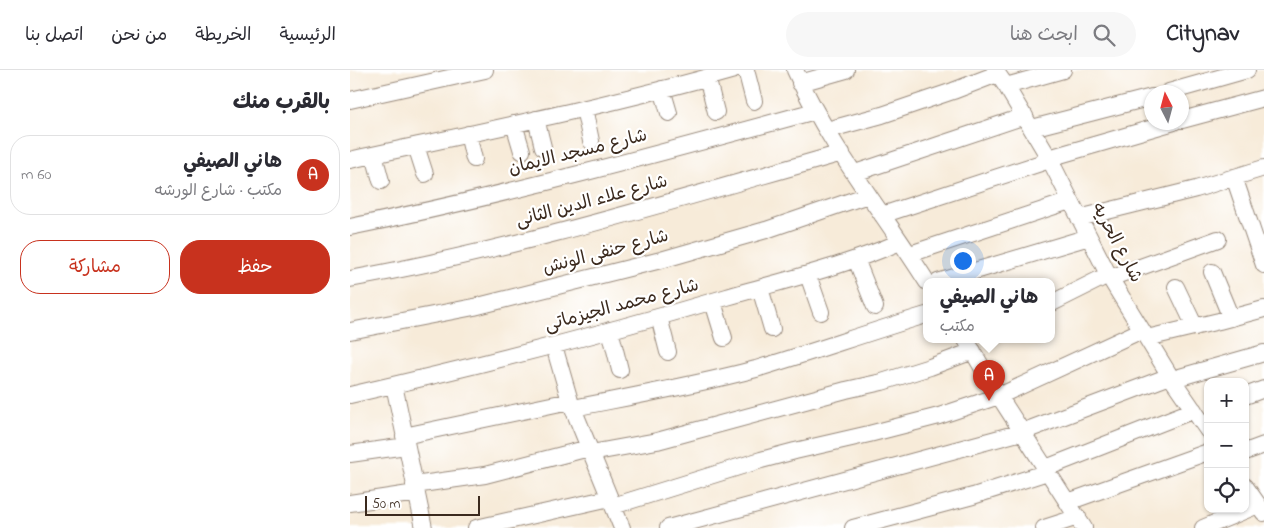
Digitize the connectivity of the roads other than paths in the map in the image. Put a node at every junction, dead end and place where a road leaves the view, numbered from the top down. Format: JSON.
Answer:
{"nodes":[{"id":1,"x":485,"y":70,"type":"edge"},
{"id":2,"x":734,"y":70,"type":"edge"},
{"id":3,"x":746,"y":70,"type":"edge"},
{"id":4,"x":846,"y":70,"type":"edge"},
{"id":5,"x":1063,"y":70,"type":"edge"},
{"id":6,"x":1247,"y":70,"type":"edge"},
{"id":7,"x":797,"y":76,"type":"edge"},
{"id":8,"x":999,"y":76,"type":"edge"},
{"id":9,"x":707,"y":78,"type":"junction"},
{"id":10,"x":1189,"y":86,"type":"edge"},
{"id":11,"x":662,"y":89,"type":"junction"},
{"id":12,"x":1264,"y":98,"type":"edge"},
{"id":13,"x":1144,"y":99,"type":"edge"},
{"id":14,"x":350,"y":100,"type":"edge"},
{"id":15,"x":754,"y":101,"type":"dead end"},
{"id":16,"x":584,"y":108,"type":"junction"},
{"id":17,"x":815,"y":111,"type":"junction"},
{"id":18,"x":716,"y":112,"type":"dead end"},
{"id":19,"x":669,"y":113,"type":"dead end"},
{"id":20,"x":1189,"y":118,"type":"edge"},
{"id":21,"x":536,"y":119,"type":"junction"},
{"id":22,"x":1028,"y":122,"type":"junction"},
{"id":23,"x":514,"y":124,"type":"junction"},
{"id":24,"x":827,"y":130,"type":"junction"},
{"id":25,"x":1147,"y":130,"type":"edge"},
{"id":26,"x":468,"y":134,"type":"junction"},
{"id":27,"x":591,"y":141,"type":"dead end"},
{"id":28,"x":416,"y":146,"type":"junction"},
{"id":29,"x":543,"y":147,"type":"dead end"},
{"id":30,"x":522,"y":151,"type":"dead end"},
{"id":31,"x":842,"y":153,"type":"junction"},
{"id":32,"x":374,"y":155,"type":"junction"},
{"id":33,"x":474,"y":159,"type":"dead end"},
{"id":34,"x":1050,"y":159,"type":"junction"},
{"id":35,"x":350,"y":160,"type":"edge"},
{"id":36,"x":1264,"y":168,"type":"edge"},
{"id":37,"x":855,"y":173,"type":"junction"},
{"id":38,"x":425,"y":174,"type":"dead end"},
{"id":39,"x":1234,"y":177,"type":"junction"},
{"id":40,"x":381,"y":181,"type":"dead end"},
{"id":41,"x":868,"y":195,"type":"junction"},
{"id":42,"x":1070,"y":200,"type":"junction"},
{"id":43,"x":882,"y":215,"type":"junction"},
{"id":44,"x":1080,"y":218,"type":"junction"},
{"id":45,"x":350,"y":227,"type":"edge"},
{"id":46,"x":1089,"y":237,"type":"junction"},
{"id":47,"x":1218,"y":239,"type":"dead end"},
{"id":48,"x":905,"y":248,"type":"junction"},
{"id":49,"x":856,"y":259,"type":"junction"},
{"id":50,"x":1264,"y":265,"type":"edge"},
{"id":51,"x":1212,"y":272,"type":"dead end"},
{"id":52,"x":808,"y":275,"type":"junction"},
{"id":53,"x":1109,"y":276,"type":"junction"},
{"id":54,"x":924,"y":278,"type":"edge"},
{"id":55,"x":951,"y":278,"type":"edge"},
{"id":56,"x":350,"y":279,"type":"edge"},
{"id":57,"x":1176,"y":287,"type":"dead end"},
{"id":58,"x":760,"y":288,"type":"junction"},
{"id":59,"x":714,"y":302,"type":"junction"},
{"id":60,"x":1055,"y":302,"type":"edge"},
{"id":61,"x":875,"y":307,"type":"dead end"},
{"id":62,"x":1264,"y":308,"type":"edge"},
{"id":63,"x":821,"y":312,"type":"dead end"},
{"id":64,"x":923,"y":316,"type":"edge"},
{"id":65,"x":659,"y":317,"type":"junction"},
{"id":66,"x":1231,"y":318,"type":"junction"},
{"id":67,"x":1195,"y":327,"type":"junction"},
{"id":68,"x":772,"y":329,"type":"dead end"},
{"id":69,"x":610,"y":330,"type":"junction"},
{"id":70,"x":350,"y":331,"type":"edge"},
{"id":71,"x":1145,"y":334,"type":"junction"},
{"id":72,"x":724,"y":338,"type":"dead end"},
{"id":73,"x":971,"y":344,"type":"edge"},
{"id":74,"x":554,"y":346,"type":"junction"},
{"id":75,"x":668,"y":352,"type":"dead end"},
{"id":76,"x":1264,"y":353,"type":"edge"},
{"id":77,"x":620,"y":370,"type":"dead end"},
{"id":78,"x":1172,"y":377,"type":"junction"},
{"id":79,"x":394,"y":385,"type":"junction"},
{"id":80,"x":1264,"y":389,"type":"edge"},
{"id":81,"x":350,"y":395,"type":"edge"},
{"id":82,"x":1249,"y":395,"type":"edge"},
{"id":83,"x":999,"y":396,"type":"junction"},
{"id":84,"x":572,"y":405,"type":"junction"},
{"id":85,"x":1199,"y":411,"type":"edge"},
{"id":86,"x":1204,"y":423,"type":"edge"},
{"id":87,"x":1022,"y":432,"type":"junction"},
{"id":88,"x":405,"y":441,"type":"junction"},
{"id":89,"x":1264,"y":446,"type":"edge"},
{"id":90,"x":590,"y":451,"type":"junction"},
{"id":91,"x":1249,"y":451,"type":"edge"},
{"id":92,"x":1204,"y":453,"type":"edge"},
{"id":93,"x":350,"y":454,"type":"edge"},
{"id":94,"x":1047,"y":470,"type":"junction"},
{"id":95,"x":415,"y":489,"type":"junction"},
{"id":96,"x":1249,"y":491,"type":"edge"},
{"id":97,"x":611,"y":502,"type":"junction"},
{"id":98,"x":1068,"y":502,"type":"junction"},
{"id":99,"x":350,"y":503,"type":"edge"},
{"id":100,"x":1260,"y":504,"type":"edge"},
{"id":101,"x":1081,"y":522,"type":"edge"},
{"id":102,"x":424,"y":528,"type":"edge"},
{"id":103,"x":476,"y":528,"type":"edge"},
{"id":104,"x":622,"y":528,"type":"edge"},
{"id":105,"x":668,"y":528,"type":"edge"},
{"id":106,"x":853,"y":528,"type":"edge"},
{"id":107,"x":1044,"y":528,"type":"edge"},
{"id":108,"x":1203,"y":528,"type":"edge"}],
"edges":[{"from":1,"to":14,"type":"street"},
{"from":2,"to":9,"type":"street"},
{"from":3,"to":15,"type":"street"},
{"from":4,"to":7,"type":"street"},
{"from":5,"to":8,"type":"street"},
{"from":6,"to":10,"type":"street"},
{"from":7,"to":17,"type":"street"},
{"from":8,"to":22,"type":"street","name":"شارع الحريه"},
{"from":8,"to":24,"type":"street"},
{"from":9,"to":11,"type":"street"},
{"from":9,"to":18,"type":"street"},
{"from":11,"to":16,"type":"street"},
{"from":11,"to":19,"type":"street"},
{"from":12,"to":20,"type":"street"},
{"from":13,"to":22,"type":"street"},
{"from":16,"to":21,"type":"street"},
{"from":16,"to":27,"type":"street"},
{"from":17,"to":24,"type":"street"},
{"from":17,"to":45,"type":"street","name":"شارع مسجد الايمان"},
{"from":21,"to":23,"type":"street"},
{"from":21,"to":29,"type":"street"},
{"from":22,"to":34,"type":"street","name":"شارع الحريه"},
{"from":22,"to":37,"type":"street"},
{"from":23,"to":26,"type":"street"},
{"from":23,"to":30,"type":"street"},
{"from":24,"to":31,"type":"street"},
{"from":25,"to":34,"type":"street"},
{"from":26,"to":28,"type":"street"},
{"from":26,"to":33,"type":"street"},
{"from":28,"to":32,"type":"street"},
{"from":28,"to":38,"type":"street"},
{"from":31,"to":37,"type":"street"},
{"from":31,"to":56,"type":"street","name":"شارع علاء الدين الثانى"},
{"from":32,"to":35,"type":"street"},
{"from":32,"to":40,"type":"street"},
{"from":34,"to":42,"type":"street","name":"شارع الحريه"},
{"from":34,"to":43,"type":"street"},
{"from":36,"to":39,"type":"street"},
{"from":37,"to":41,"type":"street"},
{"from":39,"to":44,"type":"street"},
{"from":39,"to":50,"type":"street"},
{"from":41,"to":43,"type":"street"},
{"from":41,"to":70,"type":"street","name":"شارع حنفى الونش"},
{"from":42,"to":44,"type":"street","name":"شارع الحريه"},
{"from":42,"to":48,"type":"street","name":"شارع محمد الجيزماتى"},
{"from":43,"to":48,"type":"street"},
{"from":44,"to":46,"type":"street","name":"شارع الحريه"},
{"from":46,"to":53,"type":"street","name":"شارع الحريه"},
{"from":46,"to":55,"type":"street"},
{"from":47,"to":53,"type":"street"},
{"from":48,"to":49,"type":"street","name":"شارع محمد الجيزماتى"},
{"from":48,"to":54,"type":"street"},
{"from":49,"to":52,"type":"street","name":"شارع محمد الجيزماتى"},
{"from":49,"to":61,"type":"street"},
{"from":51,"to":66,"type":"street"},
{"from":52,"to":58,"type":"street","name":"شارع محمد الجيزماتى"},
{"from":52,"to":63,"type":"street"},
{"from":53,"to":60,"type":"street"},
{"from":53,"to":71,"type":"street","name":"شارع الحريه"},
{"from":57,"to":67,"type":"street"},
{"from":58,"to":59,"type":"street","name":"شارع محمد الجيزماتى"},
{"from":58,"to":68,"type":"street"},
{"from":59,"to":65,"type":"street","name":"شارع محمد الجيزماتى"},
{"from":59,"to":72,"type":"street"},
{"from":62,"to":66,"type":"street"},
{"from":64,"to":84,"type":"street"},
{"from":65,"to":69,"type":"street","name":"شارع محمد الجيزماتى"},
{"from":65,"to":75,"type":"street"},
{"from":66,"to":67,"type":"street"},
{"from":67,"to":71,"type":"street"},
{"from":69,"to":74,"type":"street","name":"شارع محمد الجيزماتى"},
{"from":69,"to":77,"type":"street"},
{"from":71,"to":78,"type":"street","name":"شارع الحريه"},
{"from":71,"to":83,"type":"street"},
{"from":73,"to":83,"type":"street"},
{"from":73,"to":90,"type":"street"},
{"from":74,"to":79,"type":"street","name":"شارع محمد الجيزماتى"},
{"from":74,"to":84,"type":"street"},
{"from":76,"to":78,"type":"street"},
{"from":78,"to":85,"type":"street","name":"شارع الحريه"},
{"from":78,"to":87,"type":"street"},
{"from":79,"to":81,"type":"street","name":"شارع محمد الجيزماتى"},
{"from":79,"to":88,"type":"street"},
{"from":80,"to":82,"type":"street"},
{"from":83,"to":87,"type":"street"},
{"from":83,"to":97,"type":"street"},
{"from":84,"to":88,"type":"street"},
{"from":84,"to":90,"type":"street"},
{"from":85,"to":86,"type":"street","name":"شارع الحريه"},
{"from":85,"to":94,"type":"street"},
{"from":87,"to":94,"type":"street"},
{"from":87,"to":105,"type":"street"},
{"from":88,"to":93,"type":"street"},
{"from":88,"to":95,"type":"street"},
{"from":89,"to":91,"type":"street"},
{"from":90,"to":95,"type":"street"},
{"from":90,"to":97,"type":"street"},
{"from":92,"to":98,"type":"street"},
{"from":94,"to":98,"type":"street"},
{"from":94,"to":106,"type":"street"},
{"from":95,"to":99,"type":"street"},
{"from":95,"to":102,"type":"street"},
{"from":96,"to":100,"type":"street"},
{"from":97,"to":103,"type":"street"},
{"from":97,"to":104,"type":"street"},
{"from":98,"to":101,"type":"street"},
{"from":100,"to":108,"type":"street"},
{"from":101,"to":107,"type":"street"}]}
